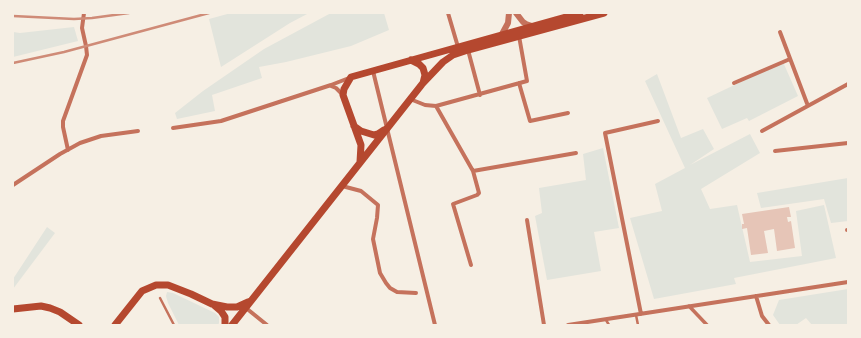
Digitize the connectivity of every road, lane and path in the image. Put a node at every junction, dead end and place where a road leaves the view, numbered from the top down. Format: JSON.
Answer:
{"nodes":[{"id":1,"x":84,"y":13,"type":"edge"},
{"id":2,"x":448,"y":13,"type":"edge"},
{"id":3,"x":509,"y":13,"type":"edge"},
{"id":4,"x":516,"y":13,"type":"edge"},
{"id":5,"x":580,"y":13,"type":"edge"},
{"id":6,"x":604,"y":13,"type":"edge"},
{"id":7,"x":532,"y":26,"type":"junction"},
{"id":8,"x":780,"y":32,"type":"dead end"},
{"id":9,"x":502,"y":34,"type":"junction"},
{"id":10,"x":519,"y":36,"type":"junction"},
{"id":11,"x":458,"y":47,"type":"junction"},
{"id":12,"x":468,"y":50,"type":"junction"},
{"id":13,"x":790,"y":59,"type":"junction"},
{"id":14,"x":411,"y":60,"type":"junction"},
{"id":15,"x":373,"y":71,"type":"junction"},
{"id":16,"x":352,"y":77,"type":"junction"},
{"id":17,"x":423,"y":83,"type":"junction"},
{"id":18,"x":519,"y":83,"type":"junction"},
{"id":19,"x":734,"y":83,"type":"dead end"},
{"id":20,"x":848,"y":84,"type":"edge"},
{"id":21,"x":331,"y":85,"type":"junction"},
{"id":22,"x":343,"y":95,"type":"junction"},
{"id":23,"x":480,"y":95,"type":"junction"},
{"id":24,"x":410,"y":99,"type":"junction"},
{"id":25,"x":436,"y":106,"type":"junction"},
{"id":26,"x":808,"y":106,"type":"junction"},
{"id":27,"x":568,"y":113,"type":"dead end"},
{"id":28,"x":658,"y":121,"type":"dead end"},
{"id":29,"x":354,"y":126,"type":"junction"},
{"id":30,"x":173,"y":128,"type":"dead end"},
{"id":31,"x":387,"y":128,"type":"junction"},
{"id":32,"x":138,"y":130,"type":"dead end"},
{"id":33,"x":762,"y":131,"type":"dead end"},
{"id":34,"x":848,"y":143,"type":"edge"},
{"id":35,"x":68,"y":150,"type":"junction"},
{"id":36,"x":775,"y":150,"type":"dead end"},
{"id":37,"x":576,"y":153,"type":"dead end"},
{"id":38,"x":360,"y":162,"type":"junction"},
{"id":39,"x":473,"y":171,"type":"junction"},
{"id":40,"x":13,"y":185,"type":"edge"},
{"id":41,"x":342,"y":186,"type":"junction"},
{"id":42,"x":527,"y":220,"type":"dead end"},
{"id":43,"x":471,"y":265,"type":"dead end"},
{"id":44,"x":848,"y":282,"type":"edge"},
{"id":45,"x":416,"y":293,"type":"dead end"},
{"id":46,"x":756,"y":296,"type":"junction"},
{"id":47,"x":160,"y":298,"type":"dead end"},
{"id":48,"x":252,"y":300,"type":"junction"},
{"id":49,"x":212,"y":304,"type":"junction"},
{"id":50,"x":689,"y":306,"type":"junction"},
{"id":51,"x":246,"y":308,"type":"junction"},
{"id":52,"x":13,"y":309,"type":"edge"},
{"id":53,"x":636,"y":314,"type":"junction"},
{"id":54,"x":641,"y":314,"type":"junction"},
{"id":55,"x":70,"y":318,"type":"junction"},
{"id":56,"x":606,"y":319,"type":"junction"},
{"id":57,"x":73,"y":325,"type":"edge"},
{"id":58,"x":79,"y":325,"type":"edge"},
{"id":59,"x":115,"y":325,"type":"edge"},
{"id":60,"x":174,"y":325,"type":"edge"},
{"id":61,"x":225,"y":325,"type":"edge"},
{"id":62,"x":232,"y":325,"type":"edge"},
{"id":63,"x":267,"y":325,"type":"edge"},
{"id":64,"x":435,"y":325,"type":"edge"},
{"id":65,"x":544,"y":325,"type":"edge"},
{"id":66,"x":568,"y":325,"type":"edge"},
{"id":67,"x":609,"y":325,"type":"edge"},
{"id":68,"x":638,"y":325,"type":"edge"},
{"id":69,"x":707,"y":325,"type":"edge"},
{"id":70,"x":769,"y":325,"type":"edge"}],
"edges":[{"from":1,"to":35,"type":"street"},
{"from":2,"to":11,"type":"street"},
{"from":3,"to":9,"type":"street"},
{"from":4,"to":7,"type":"street"},
{"from":5,"to":7,"type":"main road"},
{"from":6,"to":10,"type":"main road"},
{"from":7,"to":9,"type":"main road"},
{"from":8,"to":13,"type":"street"},
{"from":9,"to":11,"type":"main road"},
{"from":10,"to":12,"type":"main road"},
{"from":10,"to":18,"type":"street"},
{"from":11,"to":14,"type":"main road"},
{"from":12,"to":17,"type":"main road"},
{"from":12,"to":23,"type":"street"},
{"from":13,"to":19,"type":"street"},
{"from":13,"to":26,"type":"street"},
{"from":14,"to":15,"type":"main road"},
{"from":14,"to":17,"type":"main road"},
{"from":15,"to":16,"type":"main road"},
{"from":15,"to":31,"type":"street"},
{"from":16,"to":21,"type":"street"},
{"from":16,"to":22,"type":"main road"},
{"from":17,"to":24,"type":"main road"},
{"from":18,"to":23,"type":"street"},
{"from":18,"to":27,"type":"street"},
{"from":20,"to":26,"type":"street"},
{"from":21,"to":22,"type":"street"},
{"from":21,"to":30,"type":"street"},
{"from":22,"to":29,"type":"main road"},
{"from":23,"to":25,"type":"street"},
{"from":24,"to":25,"type":"street"},
{"from":24,"to":31,"type":"main road"},
{"from":25,"to":39,"type":"street"},
{"from":26,"to":33,"type":"street"},
{"from":28,"to":54,"type":"street"},
{"from":29,"to":31,"type":"main road"},
{"from":29,"to":38,"type":"main road"},
{"from":31,"to":38,"type":"main road"},
{"from":31,"to":64,"type":"street"},
{"from":32,"to":35,"type":"street"},
{"from":34,"to":36,"type":"street"},
{"from":35,"to":40,"type":"street"},
{"from":37,"to":39,"type":"street"},
{"from":38,"to":41,"type":"main road"},
{"from":39,"to":43,"type":"street"},
{"from":41,"to":45,"type":"street"},
{"from":41,"to":48,"type":"main road"},
{"from":42,"to":65,"type":"street"},
{"from":44,"to":46,"type":"street"},
{"from":46,"to":50,"type":"street"},
{"from":46,"to":70,"type":"street"},
{"from":47,"to":60,"type":"lane"},
{"from":48,"to":49,"type":"main road"},
{"from":48,"to":51,"type":"main road"},
{"from":49,"to":59,"type":"main road"},
{"from":49,"to":61,"type":"main road"},
{"from":50,"to":54,"type":"street"},
{"from":50,"to":69,"type":"street"},
{"from":51,"to":62,"type":"main road"},
{"from":51,"to":63,"type":"street"},
{"from":52,"to":55,"type":"main road"},
{"from":53,"to":54,"type":"street"},
{"from":53,"to":56,"type":"street"},
{"from":53,"to":68,"type":"lane"},
{"from":55,"to":57,"type":"main road"},
{"from":55,"to":58,"type":"main road"},
{"from":56,"to":66,"type":"street"},
{"from":56,"to":67,"type":"lane"}]}
